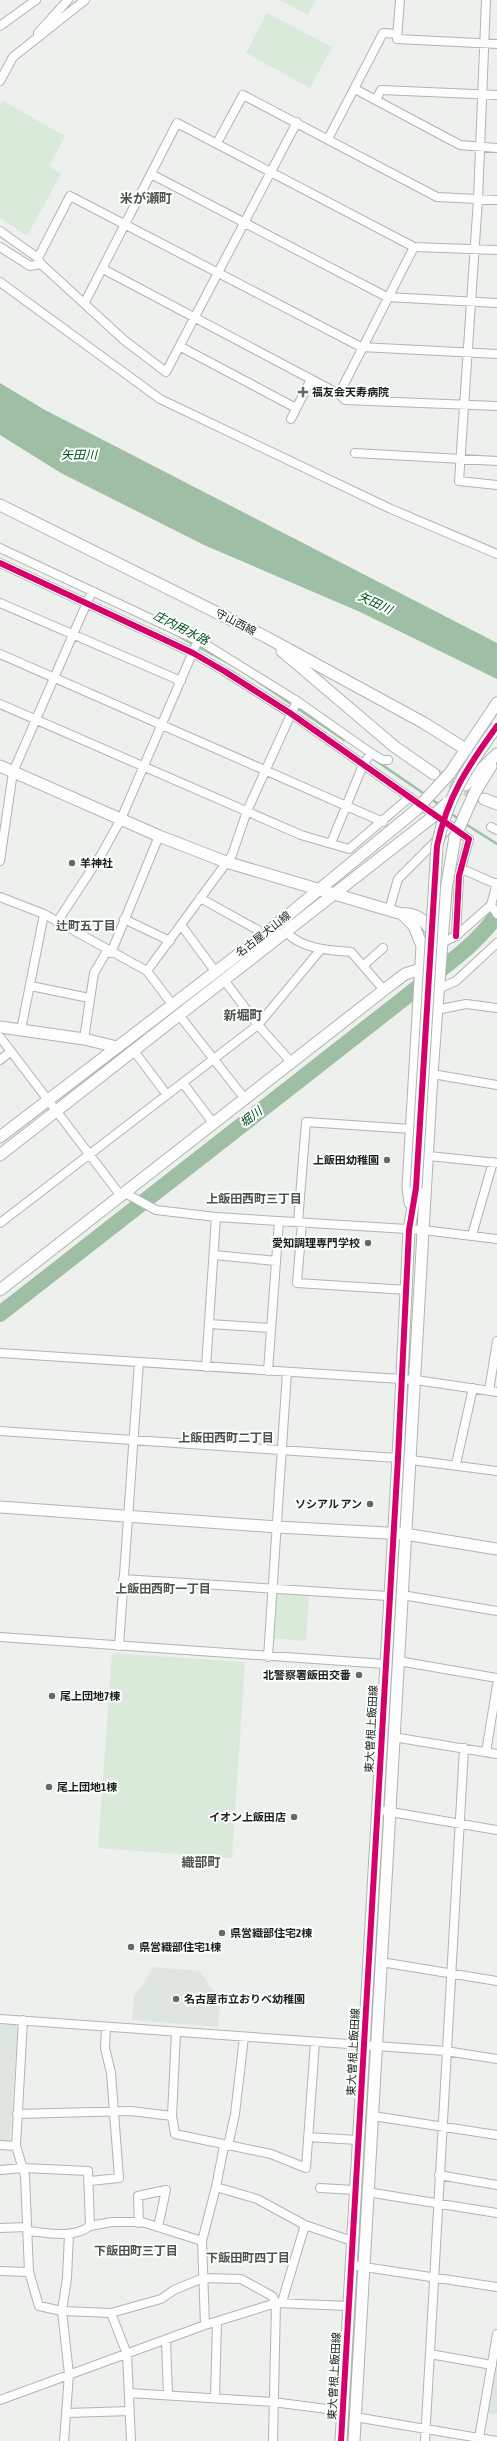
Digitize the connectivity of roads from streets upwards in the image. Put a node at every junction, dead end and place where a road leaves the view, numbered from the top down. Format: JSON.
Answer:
{"nodes":[{"id":1,"x":36,"y":0,"type":"edge"},
{"id":2,"x":68,"y":0,"type":"edge"},
{"id":3,"x":85,"y":0,"type":"edge"},
{"id":4,"x":400,"y":0,"type":"edge"},
{"id":5,"x":486,"y":0,"type":"edge"},
{"id":6,"x":0,"y":26,"type":"edge"},
{"id":7,"x":397,"y":34,"type":"junction"},
{"id":8,"x":39,"y":37,"type":"junction"},
{"id":9,"x":483,"y":43,"type":"junction"},
{"id":10,"x":497,"y":44,"type":"edge"},
{"id":11,"x":0,"y":81,"type":"edge"},
{"id":12,"x":355,"y":89,"type":"junction"},
{"id":13,"x":480,"y":94,"type":"junction"},
{"id":14,"x":497,"y":95,"type":"edge"},
{"id":15,"x":376,"y":100,"type":"junction"},
{"id":16,"x":297,"y":122,"type":"junction"},
{"id":17,"x":328,"y":139,"type":"junction"},
{"id":18,"x":217,"y":144,"type":"junction"},
{"id":19,"x":479,"y":147,"type":"junction"},
{"id":20,"x":497,"y":148,"type":"edge"},
{"id":21,"x":271,"y":173,"type":"junction"},
{"id":22,"x":151,"y":174,"type":"junction"},
{"id":23,"x":478,"y":199,"type":"junction"},
{"id":24,"x":497,"y":200,"type":"edge"},
{"id":25,"x":244,"y":223,"type":"junction"},
{"id":26,"x":126,"y":224,"type":"junction"},
{"id":27,"x":0,"y":231,"type":"edge"},
{"id":28,"x":414,"y":247,"type":"junction"},
{"id":29,"x":0,"y":248,"type":"edge"},
{"id":30,"x":473,"y":248,"type":"junction"},
{"id":31,"x":497,"y":250,"type":"edge"},
{"id":32,"x":40,"y":261,"type":"junction"},
{"id":33,"x":103,"y":270,"type":"junction"},
{"id":34,"x":219,"y":274,"type":"junction"},
{"id":35,"x":0,"y":282,"type":"edge"},
{"id":36,"x":387,"y":296,"type":"junction"},
{"id":37,"x":470,"y":301,"type":"junction"},
{"id":38,"x":85,"y":302,"type":"junction"},
{"id":39,"x":497,"y":303,"type":"edge"},
{"id":40,"x":196,"y":317,"type":"junction"},
{"id":41,"x":181,"y":347,"type":"junction"},
{"id":42,"x":361,"y":347,"type":"junction"},
{"id":43,"x":467,"y":352,"type":"junction"},
{"id":44,"x":497,"y":354,"type":"edge"},
{"id":45,"x":312,"y":379,"type":"junction"},
{"id":46,"x":340,"y":394,"type":"junction"},
{"id":47,"x":464,"y":405,"type":"junction"},
{"id":48,"x":497,"y":406,"type":"edge"},
{"id":49,"x":296,"y":408,"type":"junction"},
{"id":50,"x":291,"y":419,"type":"dead end"},
{"id":51,"x":356,"y":453,"type":"dead end"},
{"id":52,"x":460,"y":458,"type":"junction"},
{"id":53,"x":497,"y":461,"type":"edge"},
{"id":54,"x":497,"y":485,"type":"edge"},
{"id":55,"x":0,"y":505,"type":"edge"},
{"id":56,"x":0,"y":548,"type":"edge"},
{"id":57,"x":497,"y":554,"type":"edge"},
{"id":58,"x":0,"y":563,"type":"edge"},
{"id":59,"x":92,"y":590,"type":"junction"},
{"id":60,"x":0,"y":603,"type":"edge"},
{"id":61,"x":86,"y":604,"type":"junction"},
{"id":62,"x":72,"y":635,"type":"junction"},
{"id":63,"x":266,"y":637,"type":"junction"},
{"id":64,"x":198,"y":640,"type":"junction"},
{"id":65,"x":193,"y":653,"type":"junction"},
{"id":66,"x":0,"y":654,"type":"edge"},
{"id":67,"x":54,"y":678,"type":"junction"},
{"id":68,"x":181,"y":681,"type":"junction"},
{"id":69,"x":297,"y":701,"type":"junction"},
{"id":70,"x":497,"y":703,"type":"edge"},
{"id":71,"x":0,"y":704,"type":"edge"},
{"id":72,"x":290,"y":713,"type":"junction"},
{"id":73,"x":36,"y":719,"type":"junction"},
{"id":74,"x":162,"y":725,"type":"junction"},
{"id":75,"x":497,"y":726,"type":"edge"},
{"id":76,"x":470,"y":745,"type":"junction"},
{"id":77,"x":371,"y":753,"type":"junction"},
{"id":78,"x":496,"y":759,"type":"edge"},
{"id":79,"x":388,"y":760,"type":"dead end"},
{"id":80,"x":365,"y":763,"type":"junction"},
{"id":81,"x":0,"y":766,"type":"edge"},
{"id":82,"x":144,"y":766,"type":"junction"},
{"id":83,"x":265,"y":771,"type":"junction"},
{"id":84,"x":13,"y":772,"type":"junction"},
{"id":85,"x":434,"y":774,"type":"tunnel mouth"},
{"id":86,"x":410,"y":798,"type":"junction"},
{"id":87,"x":484,"y":799,"type":"tunnel mouth"},
{"id":88,"x":497,"y":804,"type":"edge"},
{"id":89,"x":346,"y":806,"type":"junction"},
{"id":90,"x":4,"y":810,"type":"edge"},
{"id":91,"x":247,"y":811,"type":"junction"},
{"id":92,"x":121,"y":819,"type":"junction"},
{"id":93,"x":383,"y":822,"type":"junction"},
{"id":94,"x":451,"y":826,"type":"junction"},
{"id":95,"x":159,"y":836,"type":"junction"},
{"id":96,"x":331,"y":843,"type":"junction"},
{"id":97,"x":0,"y":860,"type":"edge"},
{"id":98,"x":226,"y":862,"type":"junction"},
{"id":99,"x":462,"y":869,"type":"junction"},
{"id":100,"x":497,"y":883,"type":"edge"},
{"id":101,"x":319,"y":890,"type":"junction"},
{"id":102,"x":334,"y":895,"type":"junction"},
{"id":103,"x":0,"y":897,"type":"edge"},
{"id":104,"x":200,"y":898,"type":"junction"},
{"id":105,"x":389,"y":910,"type":"junction"},
{"id":106,"x":494,"y":910,"type":"edge"},
{"id":107,"x":44,"y":914,"type":"junction"},
{"id":108,"x":402,"y":914,"type":"junction"},
{"id":109,"x":124,"y":919,"type":"junction"},
{"id":110,"x":58,"y":922,"type":"junction"},
{"id":111,"x":181,"y":925,"type":"junction"},
{"id":112,"x":286,"y":932,"type":"junction"},
{"id":113,"x":265,"y":934,"type":"junction"},
{"id":114,"x":456,"y":936,"type":"junction"},
{"id":115,"x":170,"y":941,"type":"junction"},
{"id":116,"x":497,"y":943,"type":"edge"},
{"id":117,"x":383,"y":948,"type":"dead end"},
{"id":118,"x":320,"y":949,"type":"junction"},
{"id":119,"x":441,"y":950,"type":"junction"},
{"id":120,"x":109,"y":952,"type":"junction"},
{"id":121,"x":364,"y":965,"type":"junction"},
{"id":122,"x":216,"y":971,"type":"junction"},
{"id":123,"x":147,"y":972,"type":"junction"},
{"id":124,"x":420,"y":974,"type":"junction"},
{"id":125,"x":224,"y":980,"type":"junction"},
{"id":126,"x":31,"y":986,"type":"junction"},
{"id":127,"x":438,"y":987,"type":"junction"},
{"id":128,"x":384,"y":990,"type":"junction"},
{"id":129,"x":88,"y":998,"type":"junction"},
{"id":130,"x":172,"y":1004,"type":"junction"},
{"id":131,"x":497,"y":1008,"type":"edge"},
{"id":132,"x":436,"y":1010,"type":"junction"},
{"id":133,"x":179,"y":1015,"type":"junction"},
{"id":134,"x":258,"y":1025,"type":"junction"},
{"id":135,"x":0,"y":1028,"type":"edge"},
{"id":136,"x":21,"y":1030,"type":"junction"},
{"id":137,"x":0,"y":1037,"type":"edge"},
{"id":138,"x":84,"y":1039,"type":"junction"},
{"id":139,"x":116,"y":1047,"type":"junction"},
{"id":140,"x":134,"y":1051,"type":"junction"},
{"id":141,"x":10,"y":1052,"type":"junction"},
{"id":142,"x":214,"y":1059,"type":"junction"},
{"id":143,"x":0,"y":1060,"type":"edge"},
{"id":144,"x":291,"y":1062,"type":"junction"},
{"id":145,"x":432,"y":1074,"type":"junction"},
{"id":146,"x":183,"y":1083,"type":"junction"},
{"id":147,"x":497,"y":1084,"type":"edge"},
{"id":148,"x":167,"y":1095,"type":"junction"},
{"id":149,"x":245,"y":1099,"type":"junction"},
{"id":150,"x":47,"y":1100,"type":"junction"},
{"id":151,"x":56,"y":1112,"type":"junction"},
{"id":152,"x":213,"y":1123,"type":"junction"},
{"id":153,"x":411,"y":1129,"type":"junction"},
{"id":154,"x":0,"y":1137,"type":"edge"},
{"id":155,"x":0,"y":1155,"type":"edge"},
{"id":156,"x":90,"y":1155,"type":"junction"},
{"id":157,"x":429,"y":1156,"type":"junction"},
{"id":158,"x":495,"y":1162,"type":"edge"},
{"id":159,"x":126,"y":1196,"type":"junction"},
{"id":160,"x":411,"y":1209,"type":"junction"},
{"id":161,"x":216,"y":1218,"type":"junction"},
{"id":162,"x":279,"y":1221,"type":"junction"},
{"id":163,"x":0,"y":1223,"type":"edge"},
{"id":164,"x":300,"y":1223,"type":"junction"},
{"id":165,"x":409,"y":1230,"type":"junction"},
{"id":166,"x":423,"y":1230,"type":"junction"},
{"id":167,"x":472,"y":1235,"type":"junction"},
{"id":168,"x":497,"y":1239,"type":"edge"},
{"id":169,"x":214,"y":1255,"type":"junction"},
{"id":170,"x":276,"y":1261,"type":"junction"},
{"id":171,"x":0,"y":1290,"type":"edge"},
{"id":172,"x":406,"y":1290,"type":"junction"},
{"id":173,"x":209,"y":1324,"type":"junction"},
{"id":174,"x":271,"y":1328,"type":"junction"},
{"id":175,"x":497,"y":1341,"type":"edge"},
{"id":176,"x":0,"y":1353,"type":"edge"},
{"id":177,"x":139,"y":1362,"type":"junction"},
{"id":178,"x":206,"y":1367,"type":"junction"},
{"id":179,"x":268,"y":1371,"type":"junction"},
{"id":180,"x":287,"y":1372,"type":"junction"},
{"id":181,"x":401,"y":1380,"type":"junction"},
{"id":182,"x":416,"y":1380,"type":"junction"},
{"id":183,"x":473,"y":1388,"type":"junction"},
{"id":184,"x":493,"y":1391,"type":"edge"},
{"id":185,"x":0,"y":1431,"type":"edge"},
{"id":186,"x":133,"y":1440,"type":"junction"},
{"id":187,"x":282,"y":1451,"type":"junction"},
{"id":188,"x":398,"y":1458,"type":"junction"},
{"id":189,"x":411,"y":1460,"type":"junction"},
{"id":190,"x":456,"y":1464,"type":"junction"},
{"id":191,"x":497,"y":1471,"type":"edge"},
{"id":192,"x":0,"y":1507,"type":"edge"},
{"id":193,"x":128,"y":1517,"type":"junction"},
{"id":194,"x":277,"y":1527,"type":"junction"},
{"id":195,"x":392,"y":1534,"type":"junction"},
{"id":196,"x":406,"y":1534,"type":"junction"},
{"id":197,"x":497,"y":1549,"type":"edge"},
{"id":198,"x":123,"y":1579,"type":"junction"},
{"id":199,"x":273,"y":1589,"type":"junction"},
{"id":200,"x":402,"y":1595,"type":"junction"},
{"id":201,"x":388,"y":1596,"type":"junction"},
{"id":202,"x":497,"y":1611,"type":"edge"},
{"id":203,"x":0,"y":1637,"type":"edge"},
{"id":204,"x":119,"y":1646,"type":"junction"},
{"id":205,"x":268,"y":1657,"type":"junction"},
{"id":206,"x":398,"y":1661,"type":"junction"},
{"id":207,"x":385,"y":1664,"type":"junction"},
{"id":208,"x":497,"y":1678,"type":"edge"},
{"id":209,"x":497,"y":1685,"type":"edge"},
{"id":210,"x":393,"y":1736,"type":"junction"},
{"id":211,"x":464,"y":1748,"type":"junction"},
{"id":212,"x":486,"y":1752,"type":"junction"},
{"id":213,"x":497,"y":1754,"type":"edge"},
{"id":214,"x":377,"y":1811,"type":"junction"},
{"id":215,"x":389,"y":1812,"type":"junction"},
{"id":216,"x":459,"y":1824,"type":"junction"},
{"id":217,"x":497,"y":1830,"type":"edge"},
{"id":218,"x":381,"y":1962,"type":"junction"},
{"id":219,"x":450,"y":1974,"type":"junction"},
{"id":220,"x":497,"y":1981,"type":"edge"},
{"id":221,"x":0,"y":2019,"type":"edge"},
{"id":222,"x":23,"y":2020,"type":"junction"},
{"id":223,"x":106,"y":2028,"type":"junction"},
{"id":224,"x":176,"y":2033,"type":"junction"},
{"id":225,"x":244,"y":2038,"type":"junction"},
{"id":226,"x":315,"y":2042,"type":"junction"},
{"id":227,"x":363,"y":2045,"type":"junction"},
{"id":228,"x":377,"y":2046,"type":"junction"},
{"id":229,"x":446,"y":2051,"type":"junction"},
{"id":230,"x":497,"y":2059,"type":"edge"},
{"id":231,"x":114,"y":2112,"type":"junction"},
{"id":232,"x":17,"y":2114,"type":"junction"},
{"id":233,"x":172,"y":2116,"type":"junction"},
{"id":234,"x":373,"y":2116,"type":"junction"},
{"id":235,"x":442,"y":2126,"type":"junction"},
{"id":236,"x":497,"y":2135,"type":"edge"},
{"id":237,"x":308,"y":2137,"type":"junction"},
{"id":238,"x":358,"y":2140,"type":"junction"},
{"id":239,"x":0,"y":2145,"type":"edge"},
{"id":240,"x":16,"y":2146,"type":"junction"},
{"id":241,"x":226,"y":2146,"type":"junction"},
{"id":242,"x":23,"y":2168,"type":"junction"},
{"id":243,"x":0,"y":2170,"type":"edge"},
{"id":244,"x":439,"y":2175,"type":"junction"},
{"id":245,"x":90,"y":2181,"type":"junction"},
{"id":246,"x":497,"y":2185,"type":"edge"},
{"id":247,"x":216,"y":2187,"type":"junction"},
{"id":248,"x":320,"y":2188,"type":"dead end"},
{"id":249,"x":355,"y":2190,"type":"junction"},
{"id":250,"x":367,"y":2192,"type":"junction"},
{"id":251,"x":438,"y":2203,"type":"junction"},
{"id":252,"x":497,"y":2213,"type":"edge"},
{"id":253,"x":138,"y":2222,"type":"junction"},
{"id":254,"x":305,"y":2225,"type":"junction"},
{"id":255,"x":90,"y":2226,"type":"junction"},
{"id":256,"x":158,"y":2227,"type":"junction"},
{"id":257,"x":0,"y":2228,"type":"edge"},
{"id":258,"x":27,"y":2230,"type":"junction"},
{"id":259,"x":69,"y":2234,"type":"junction"},
{"id":260,"x":202,"y":2241,"type":"junction"},
{"id":261,"x":352,"y":2241,"type":"junction"},
{"id":262,"x":351,"y":2265,"type":"junction"},
{"id":263,"x":363,"y":2266,"type":"junction"},
{"id":264,"x":0,"y":2271,"type":"edge"},
{"id":265,"x":29,"y":2272,"type":"junction"},
{"id":266,"x":434,"y":2277,"type":"junction"},
{"id":267,"x":203,"y":2278,"type":"junction"},
{"id":268,"x":497,"y":2287,"type":"edge"},
{"id":269,"x":279,"y":2303,"type":"junction"},
{"id":270,"x":348,"y":2306,"type":"junction"},
{"id":271,"x":62,"y":2311,"type":"junction"},
{"id":272,"x":111,"y":2312,"type":"junction"},
{"id":273,"x":217,"y":2322,"type":"junction"},
{"id":274,"x":205,"y":2325,"type":"junction"},
{"id":275,"x":497,"y":2334,"type":"edge"},
{"id":276,"x":166,"y":2340,"type":"junction"},
{"id":277,"x":127,"y":2354,"type":"junction"},
{"id":278,"x":430,"y":2354,"type":"junction"},
{"id":279,"x":492,"y":2365,"type":"junction"},
{"id":280,"x":69,"y":2374,"type":"junction"},
{"id":281,"x":129,"y":2393,"type":"junction"},
{"id":282,"x":168,"y":2395,"type":"junction"},
{"id":283,"x":215,"y":2398,"type":"junction"},
{"id":284,"x":0,"y":2400,"type":"edge"},
{"id":285,"x":273,"y":2402,"type":"junction"},
{"id":286,"x":130,"y":2411,"type":"junction"},
{"id":287,"x":342,"y":2411,"type":"junction"},
{"id":288,"x":68,"y":2413,"type":"junction"},
{"id":289,"x":355,"y":2417,"type":"junction"},
{"id":290,"x":425,"y":2429,"type":"junction"},
{"id":291,"x":479,"y":2438,"type":"junction"},
{"id":292,"x":497,"y":2440,"type":"edge"},
{"id":293,"x":64,"y":2441,"type":"edge"},
{"id":294,"x":131,"y":2441,"type":"edge"},
{"id":295,"x":273,"y":2441,"type":"edge"},
{"id":296,"x":341,"y":2441,"type":"edge"},
{"id":297,"x":354,"y":2441,"type":"edge"},
{"id":298,"x":425,"y":2441,"type":"edge"}],
"edges":[{"from":1,"to":6,"type":"street"},
{"from":2,"to":8,"type":"street"},
{"from":3,"to":8,"type":"street"},
{"from":4,"to":7,"type":"street"},
{"from":5,"to":9,"type":"street"},
{"from":7,"to":9,"type":"street"},
{"from":7,"to":12,"type":"street"},
{"from":8,"to":11,"type":"street"},
{"from":9,"to":10,"type":"street"},
{"from":9,"to":13,"type":"street"},
{"from":12,"to":15,"type":"street"},
{"from":12,"to":17,"type":"street"},
{"from":13,"to":14,"type":"street"},
{"from":13,"to":15,"type":"street"},
{"from":13,"to":19,"type":"street"},
{"from":15,"to":19,"type":"street"},
{"from":16,"to":17,"type":"street"},
{"from":16,"to":18,"type":"street"},
{"from":16,"to":21,"type":"street"},
{"from":17,"to":23,"type":"street"},
{"from":18,"to":21,"type":"street"},
{"from":18,"to":22,"type":"street"},
{"from":19,"to":20,"type":"street"},
{"from":19,"to":23,"type":"street"},
{"from":21,"to":25,"type":"street"},
{"from":21,"to":28,"type":"street"},
{"from":22,"to":25,"type":"street"},
{"from":22,"to":26,"type":"street"},
{"from":23,"to":24,"type":"street"},
{"from":23,"to":30,"type":"street"},
{"from":25,"to":34,"type":"street"},
{"from":25,"to":36,"type":"street"},
{"from":26,"to":32,"type":"street"},
{"from":26,"to":33,"type":"street"},
{"from":26,"to":34,"type":"street"},
{"from":27,"to":32,"type":"street"},
{"from":28,"to":30,"type":"street"},
{"from":28,"to":36,"type":"street"},
{"from":29,"to":32,"type":"street"},
{"from":30,"to":31,"type":"street"},
{"from":30,"to":37,"type":"street"},
{"from":32,"to":38,"type":"street"},
{"from":33,"to":38,"type":"street"},
{"from":33,"to":40,"type":"street"},
{"from":34,"to":40,"type":"street"},
{"from":34,"to":42,"type":"street"},
{"from":35,"to":57,"type":"street"},
{"from":36,"to":37,"type":"street"},
{"from":36,"to":42,"type":"street"},
{"from":37,"to":39,"type":"street"},
{"from":37,"to":43,"type":"street"},
{"from":38,"to":41,"type":"street"},
{"from":40,"to":41,"type":"street"},
{"from":40,"to":45,"type":"street"},
{"from":41,"to":49,"type":"street"},
{"from":42,"to":43,"type":"street"},
{"from":42,"to":46,"type":"street"},
{"from":43,"to":44,"type":"street"},
{"from":43,"to":47,"type":"street"},
{"from":45,"to":46,"type":"street"},
{"from":45,"to":49,"type":"street"},
{"from":46,"to":47,"type":"street"},
{"from":47,"to":48,"type":"street"},
{"from":47,"to":52,"type":"street"},
{"from":49,"to":50,"type":"street"},
{"from":51,"to":52,"type":"street"},
{"from":52,"to":53,"type":"street"},
{"from":52,"to":54,"type":"street"},
{"from":55,"to":63,"type":"street","name":"守山西線"},
{"from":56,"to":59,"type":"street"},
{"from":58,"to":61,"type":"street"},
{"from":59,"to":61,"type":"street"},
{"from":59,"to":64,"type":"street"},
{"from":60,"to":62,"type":"street"},
{"from":61,"to":62,"type":"street"},
{"from":61,"to":65,"type":"street"},
{"from":62,"to":67,"type":"street"},
{"from":62,"to":68,"type":"street"},
{"from":63,"to":76,"type":"street","name":"守山西線"},
{"from":63,"to":85,"type":"street"},
{"from":64,"to":65,"type":"street"},
{"from":64,"to":69,"type":"street"},
{"from":65,"to":68,"type":"street"},
{"from":65,"to":72,"type":"street"},
{"from":66,"to":67,"type":"street"},
{"from":67,"to":73,"type":"street"},
{"from":67,"to":74,"type":"street"},
{"from":68,"to":74,"type":"street"},
{"from":69,"to":72,"type":"street"},
{"from":69,"to":77,"type":"street"},
{"from":70,"to":76,"type":"street","name":"名古屋犬山線"},
{"from":71,"to":73,"type":"street"},
{"from":72,"to":80,"type":"street"},
{"from":72,"to":83,"type":"street"},
{"from":73,"to":82,"type":"street"},
{"from":73,"to":84,"type":"street"},
{"from":74,"to":82,"type":"street"},
{"from":74,"to":83,"type":"street"},
{"from":75,"to":160,"type":"street","bridge":true},
{"from":76,"to":101,"type":"street","name":"名古屋犬山線","bridge":true},
{"from":77,"to":79,"type":"street"},
{"from":77,"to":80,"type":"street"},
{"from":78,"to":102,"type":"street","name":"名古屋犬山線","bridge":true},
{"from":78,"to":119,"type":"street","name":"東大曽根上飯田線","bridge":true},
{"from":80,"to":86,"type":"street"},
{"from":80,"to":89,"type":"street"},
{"from":81,"to":84,"type":"street"},
{"from":82,"to":91,"type":"street"},
{"from":82,"to":92,"type":"street"},
{"from":83,"to":89,"type":"street"},
{"from":83,"to":91,"type":"street"},
{"from":84,"to":90,"type":"street"},
{"from":84,"to":92,"type":"street"},
{"from":86,"to":93,"type":"street"},
{"from":86,"to":94,"type":"street"},
{"from":87,"to":88,"type":"street"},
{"from":89,"to":93,"type":"street"},
{"from":89,"to":96,"type":"street"},
{"from":90,"to":97,"type":"street"},
{"from":91,"to":96,"type":"street"},
{"from":91,"to":98,"type":"street"},
{"from":92,"to":95,"type":"street"},
{"from":92,"to":110,"type":"street"},
{"from":93,"to":96,"type":"street"},
{"from":94,"to":99,"type":"street"},
{"from":94,"to":105,"type":"street"},
{"from":95,"to":98,"type":"street"},
{"from":95,"to":109,"type":"street"},
{"from":98,"to":101,"type":"street"},
{"from":98,"to":104,"type":"street"},
{"from":99,"to":100,"type":"street"},
{"from":99,"to":114,"type":"street"},
{"from":100,"to":106,"type":"street"},
{"from":101,"to":102,"type":"street"},
{"from":101,"to":113,"type":"street","name":"名古屋犬山線"},
{"from":102,"to":105,"type":"street"},
{"from":102,"to":112,"type":"street","name":"名古屋犬山線"},
{"from":103,"to":107,"type":"street"},
{"from":104,"to":111,"type":"street"},
{"from":104,"to":113,"type":"street"},
{"from":105,"to":108,"type":"street"},
{"from":106,"to":114,"type":"street"},
{"from":107,"to":110,"type":"street"},
{"from":107,"to":126,"type":"street"},
{"from":108,"to":119,"type":"street"},
{"from":108,"to":124,"type":"street"},
{"from":109,"to":115,"type":"street"},
{"from":109,"to":120,"type":"street"},
{"from":110,"to":120,"type":"street"},
{"from":111,"to":115,"type":"street"},
{"from":111,"to":122,"type":"street"},
{"from":112,"to":118,"type":"street"},
{"from":112,"to":125,"type":"street","name":"名古屋犬山線"},
{"from":113,"to":122,"type":"street","name":"名古屋犬山線"},
{"from":114,"to":119,"type":"street"},
{"from":115,"to":123,"type":"street"},
{"from":116,"to":127,"type":"street"},
{"from":117,"to":121,"type":"street"},
{"from":118,"to":121,"type":"street"},
{"from":118,"to":134,"type":"street"},
{"from":119,"to":127,"type":"street","name":"東大曽根上飯田線"},
{"from":120,"to":123,"type":"street"},
{"from":120,"to":129,"type":"street"},
{"from":121,"to":128,"type":"street"},
{"from":122,"to":130,"type":"street","name":"名古屋犬山線"},
{"from":123,"to":130,"type":"street"},
{"from":124,"to":128,"type":"street"},
{"from":124,"to":153,"type":"street"},
{"from":125,"to":133,"type":"street","name":"名古屋犬山線"},
{"from":125,"to":134,"type":"street"},
{"from":126,"to":129,"type":"street"},
{"from":126,"to":136,"type":"street"},
{"from":127,"to":132,"type":"street","name":"東大曽根上飯田線"},
{"from":128,"to":144,"type":"street"},
{"from":129,"to":138,"type":"street"},
{"from":130,"to":139,"type":"street","name":"名古屋犬山線"},
{"from":131,"to":132,"type":"street"},
{"from":132,"to":145,"type":"street","name":"東大曽根上飯田線"},
{"from":133,"to":140,"type":"street","name":"名古屋犬山線"},
{"from":133,"to":142,"type":"street"},
{"from":134,"to":142,"type":"street"},
{"from":134,"to":144,"type":"street"},
{"from":135,"to":136,"type":"street"},
{"from":136,"to":138,"type":"street"},
{"from":137,"to":141,"type":"street"},
{"from":138,"to":139,"type":"street"},
{"from":139,"to":150,"type":"street","name":"名古屋犬山線"},
{"from":140,"to":148,"type":"street"},
{"from":140,"to":151,"type":"street","name":"名古屋犬山線"},
{"from":141,"to":143,"type":"street"},
{"from":141,"to":150,"type":"street"},
{"from":142,"to":146,"type":"street"},
{"from":142,"to":149,"type":"street"},
{"from":144,"to":149,"type":"street"},
{"from":145,"to":147,"type":"street"},
{"from":145,"to":157,"type":"street","name":"東大曽根上飯田線"},
{"from":146,"to":148,"type":"street"},
{"from":146,"to":152,"type":"street"},
{"from":148,"to":156,"type":"street"},
{"from":149,"to":152,"type":"street"},
{"from":150,"to":151,"type":"street"},
{"from":150,"to":154,"type":"street","name":"名古屋犬山線"},
{"from":151,"to":155,"type":"street","name":"名古屋犬山線"},
{"from":151,"to":156,"type":"street"},
{"from":152,"to":159,"type":"street"},
{"from":153,"to":160,"type":"street"},
{"from":153,"to":164,"type":"street"},
{"from":156,"to":159,"type":"street"},
{"from":156,"to":163,"type":"street"},
{"from":157,"to":158,"type":"street"},
{"from":157,"to":166,"type":"street","name":"東大曽根上飯田線"},
{"from":158,"to":167,"type":"street"},
{"from":159,"to":161,"type":"street"},
{"from":159,"to":171,"type":"street"},
{"from":160,"to":165,"type":"street","name":"東大曽根上飯田線"},
{"from":161,"to":162,"type":"street"},
{"from":161,"to":169,"type":"street"},
{"from":162,"to":164,"type":"street"},
{"from":162,"to":170,"type":"street"},
{"from":164,"to":165,"type":"street"},
{"from":164,"to":172,"type":"street"},
{"from":165,"to":166,"type":"street"},
{"from":165,"to":172,"type":"street","name":"東大曽根上飯田線"},
{"from":166,"to":167,"type":"street"},
{"from":166,"to":182,"type":"street","name":"東大曽根上飯田線"},
{"from":167,"to":168,"type":"street"},
{"from":169,"to":170,"type":"street"},
{"from":169,"to":173,"type":"street"},
{"from":170,"to":174,"type":"street"},
{"from":172,"to":181,"type":"street","name":"東大曽根上飯田線"},
{"from":173,"to":174,"type":"street"},
{"from":173,"to":178,"type":"street"},
{"from":174,"to":179,"type":"street"},
{"from":175,"to":184,"type":"street"},
{"from":176,"to":177,"type":"street"},
{"from":177,"to":178,"type":"street"},
{"from":177,"to":186,"type":"street"},
{"from":178,"to":179,"type":"street"},
{"from":179,"to":180,"type":"street"},
{"from":180,"to":181,"type":"street"},
{"from":180,"to":187,"type":"street"},
{"from":181,"to":182,"type":"street"},
{"from":181,"to":188,"type":"street","name":"東大曽根上飯田線"},
{"from":182,"to":183,"type":"street"},
{"from":182,"to":189,"type":"street","name":"東大曽根上飯田線"},
{"from":183,"to":184,"type":"street"},
{"from":183,"to":190,"type":"street"},
{"from":185,"to":186,"type":"street"},
{"from":186,"to":187,"type":"street"},
{"from":186,"to":193,"type":"street"},
{"from":187,"to":188,"type":"street"},
{"from":187,"to":194,"type":"street"},
{"from":188,"to":195,"type":"street","name":"東大曽根上飯田線"},
{"from":189,"to":190,"type":"street"},
{"from":189,"to":196,"type":"street","name":"東大曽根上飯田線"},
{"from":190,"to":191,"type":"street"},
{"from":192,"to":193,"type":"street"},
{"from":193,"to":194,"type":"street"},
{"from":193,"to":198,"type":"street"},
{"from":194,"to":195,"type":"street"},
{"from":194,"to":199,"type":"street"},
{"from":195,"to":196,"type":"street"},
{"from":195,"to":201,"type":"street","name":"東大曽根上飯田線"},
{"from":196,"to":197,"type":"street"},
{"from":196,"to":200,"type":"street","name":"東大曽根上飯田線"},
{"from":198,"to":199,"type":"street"},
{"from":198,"to":204,"type":"street"},
{"from":199,"to":201,"type":"street"},
{"from":199,"to":205,"type":"street"},
{"from":200,"to":202,"type":"street"},
{"from":200,"to":206,"type":"street","name":"東大曽根上飯田線"},
{"from":201,"to":207,"type":"street","name":"東大曽根上飯田線"},
{"from":203,"to":204,"type":"street"},
{"from":204,"to":205,"type":"street"},
{"from":205,"to":207,"type":"street"},
{"from":206,"to":208,"type":"street"},
{"from":206,"to":210,"type":"street","name":"東大曽根上飯田線"},
{"from":207,"to":214,"type":"street","name":"東大曽根上飯田線"},
{"from":209,"to":212,"type":"street"},
{"from":210,"to":211,"type":"street"},
{"from":210,"to":215,"type":"street","name":"東大曽根上飯田線"},
{"from":211,"to":212,"type":"street"},
{"from":211,"to":216,"type":"street"},
{"from":212,"to":213,"type":"street"},
{"from":214,"to":215,"type":"street"},
{"from":214,"to":227,"type":"street","name":"東大曽根上飯田線"},
{"from":215,"to":216,"type":"street"},
{"from":215,"to":218,"type":"street","name":"東大曽根上飯田線"},
{"from":216,"to":217,"type":"street"},
{"from":216,"to":219,"type":"street"},
{"from":218,"to":219,"type":"street"},
{"from":218,"to":228,"type":"street","name":"東大曽根上飯田線"},
{"from":219,"to":220,"type":"street"},
{"from":219,"to":229,"type":"street"},
{"from":221,"to":222,"type":"street"},
{"from":222,"to":223,"type":"street"},
{"from":222,"to":232,"type":"street"},
{"from":223,"to":224,"type":"street"},
{"from":223,"to":231,"type":"street"},
{"from":224,"to":225,"type":"street"},
{"from":224,"to":233,"type":"street"},
{"from":225,"to":226,"type":"street"},
{"from":225,"to":241,"type":"street"},
{"from":226,"to":227,"type":"street"},
{"from":226,"to":237,"type":"street"},
{"from":227,"to":228,"type":"street"},
{"from":227,"to":238,"type":"street","name":"東大曽根上飯田線"},
{"from":228,"to":229,"type":"street"},
{"from":228,"to":234,"type":"street","name":"東大曽根上飯田線"},
{"from":229,"to":230,"type":"street"},
{"from":229,"to":235,"type":"street"},
{"from":231,"to":232,"type":"street"},
{"from":231,"to":233,"type":"street"},
{"from":231,"to":245,"type":"street"},
{"from":232,"to":240,"type":"street"},
{"from":233,"to":241,"type":"street"},
{"from":234,"to":235,"type":"street"},
{"from":234,"to":250,"type":"street","name":"東大曽根上飯田線"},
{"from":235,"to":236,"type":"street"},
{"from":235,"to":244,"type":"street"},
{"from":237,"to":238,"type":"street"},
{"from":237,"to":241,"type":"street"},
{"from":238,"to":249,"type":"street","name":"東大曽根上飯田線"},
{"from":239,"to":240,"type":"street"},
{"from":240,"to":242,"type":"street"},
{"from":241,"to":247,"type":"street"},
{"from":242,"to":243,"type":"street"},
{"from":242,"to":245,"type":"street"},
{"from":242,"to":258,"type":"street"},
{"from":244,"to":246,"type":"street"},
{"from":244,"to":251,"type":"street"},
{"from":245,"to":255,"type":"street"},
{"from":247,"to":254,"type":"street"},
{"from":247,"to":260,"type":"street"},
{"from":248,"to":249,"type":"street"},
{"from":249,"to":261,"type":"street","name":"東大曽根上飯田線"},
{"from":250,"to":251,"type":"street"},
{"from":250,"to":263,"type":"street","name":"東大曽根上飯田線"},
{"from":251,"to":252,"type":"street"},
{"from":251,"to":266,"type":"street"},
{"from":253,"to":255,"type":"street"},
{"from":253,"to":256,"type":"street"},
{"from":253,"to":256,"type":"street"},
{"from":254,"to":261,"type":"street"},
{"from":254,"to":269,"type":"street"},
{"from":255,"to":259,"type":"street"},
{"from":256,"to":260,"type":"street"},
{"from":257,"to":258,"type":"street"},
{"from":258,"to":259,"type":"street"},
{"from":258,"to":265,"type":"street"},
{"from":259,"to":271,"type":"street"},
{"from":260,"to":267,"type":"street"},
{"from":261,"to":262,"type":"street","name":"東大曽根上飯田線"},
{"from":262,"to":263,"type":"street"},
{"from":262,"to":270,"type":"street","name":"東大曽根上飯田線"},
{"from":263,"to":266,"type":"street"},
{"from":263,"to":289,"type":"street","name":"東大曽根上飯田線"},
{"from":264,"to":265,"type":"street"},
{"from":265,"to":271,"type":"street"},
{"from":266,"to":268,"type":"street"},
{"from":266,"to":278,"type":"street"},
{"from":267,"to":269,"type":"street"},
{"from":267,"to":272,"type":"street"},
{"from":267,"to":274,"type":"street"},
{"from":269,"to":270,"type":"street"},
{"from":269,"to":273,"type":"street"},
{"from":269,"to":285,"type":"street"},
{"from":270,"to":287,"type":"street","name":"東大曽根上飯田線"},
{"from":271,"to":272,"type":"street"},
{"from":271,"to":280,"type":"street"},
{"from":272,"to":277,"type":"street"},
{"from":273,"to":274,"type":"street"},
{"from":273,"to":283,"type":"street"},
{"from":274,"to":276,"type":"street"},
{"from":275,"to":279,"type":"street"},
{"from":276,"to":277,"type":"street"},
{"from":276,"to":282,"type":"street"},
{"from":277,"to":280,"type":"street"},
{"from":277,"to":281,"type":"street"},
{"from":278,"to":279,"type":"street"},
{"from":278,"to":290,"type":"street"},
{"from":279,"to":291,"type":"street"},
{"from":280,"to":284,"type":"street"},
{"from":280,"to":288,"type":"street"},
{"from":281,"to":282,"type":"street"},
{"from":281,"to":286,"type":"street"},
{"from":282,"to":283,"type":"street"},
{"from":283,"to":285,"type":"street"},
{"from":285,"to":287,"type":"street"},
{"from":285,"to":295,"type":"street"},
{"from":286,"to":288,"type":"street"},
{"from":286,"to":294,"type":"street"},
{"from":287,"to":296,"type":"street","name":"東大曽根上飯田線"},
{"from":288,"to":293,"type":"street"},
{"from":289,"to":290,"type":"street"},
{"from":289,"to":297,"type":"street","name":"東大曽根上飯田線"},
{"from":290,"to":291,"type":"street"},
{"from":290,"to":298,"type":"street"},
{"from":291,"to":292,"type":"street"}]}
